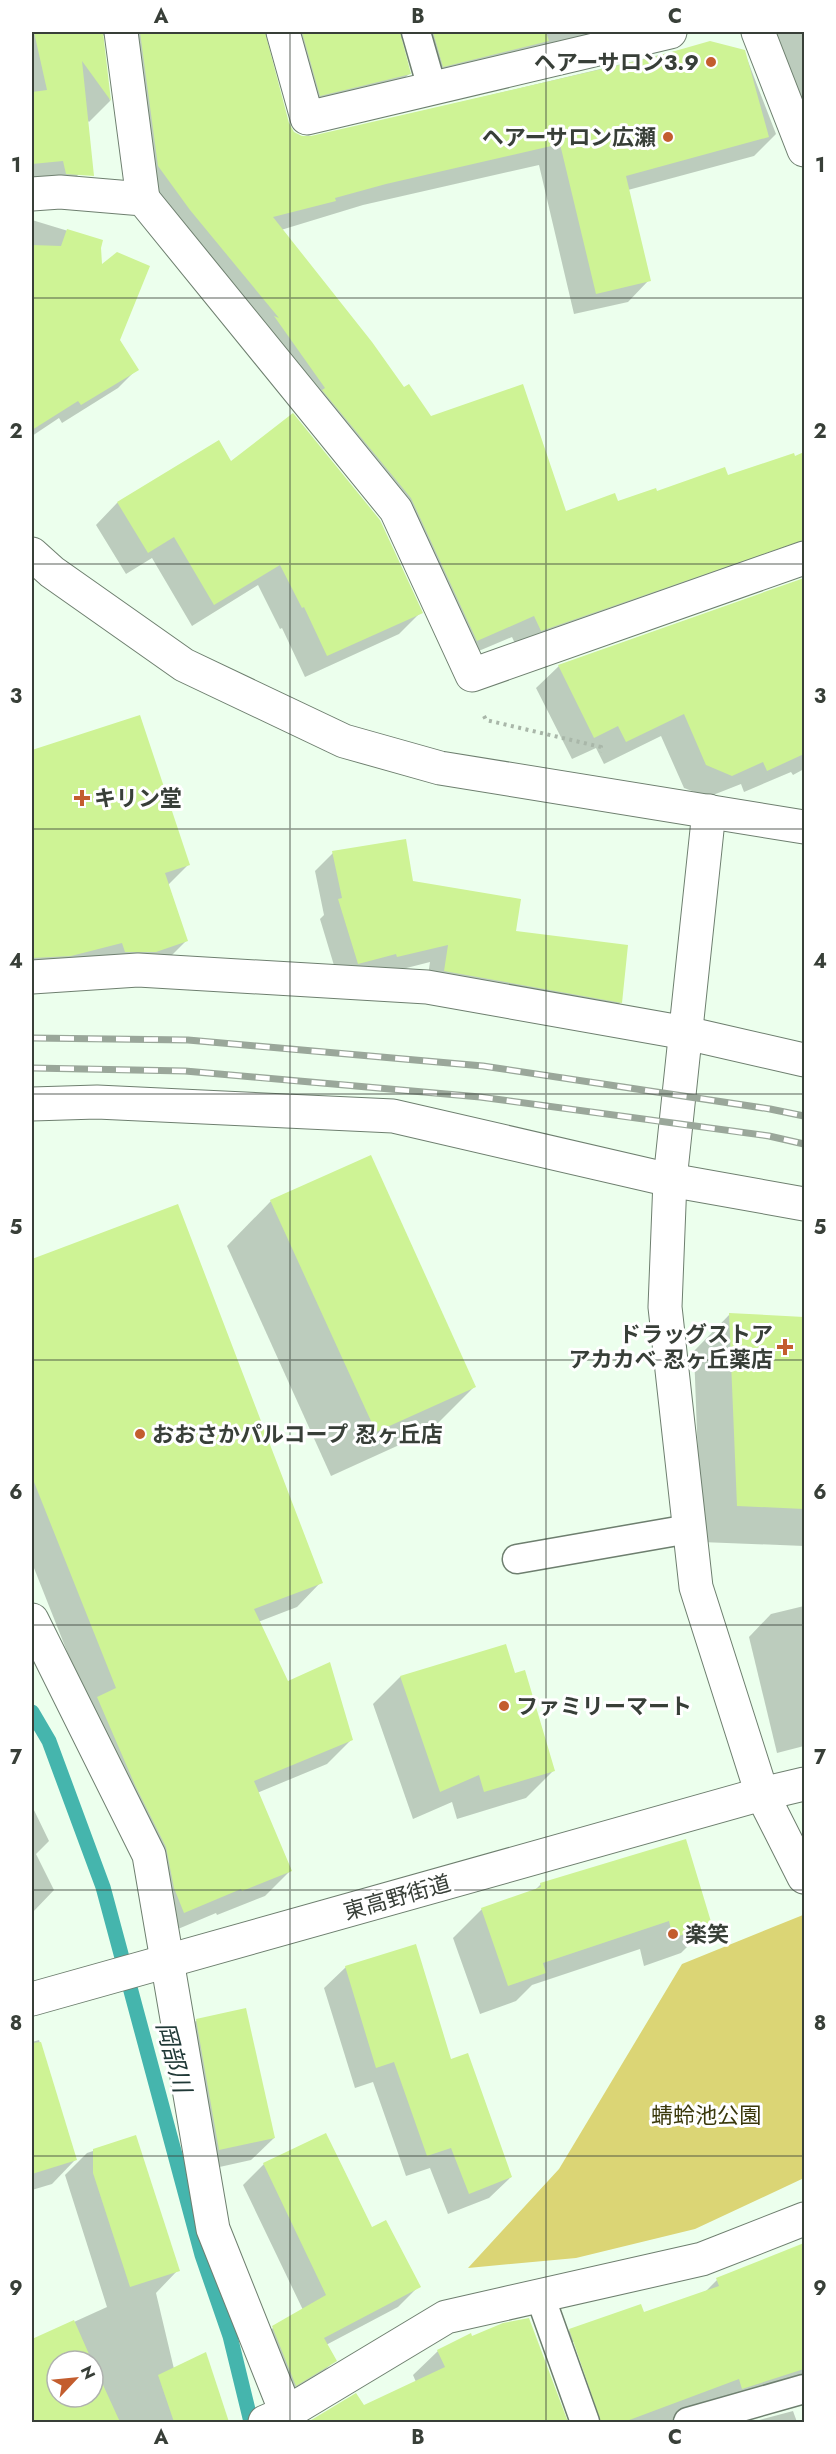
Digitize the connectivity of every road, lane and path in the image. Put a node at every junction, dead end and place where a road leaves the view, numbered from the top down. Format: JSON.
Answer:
{"nodes":[{"id":1,"x":121,"y":32,"type":"edge"},
{"id":2,"x":283,"y":32,"type":"edge"},
{"id":3,"x":417,"y":32,"type":"edge"},
{"id":4,"x":670,"y":32,"type":"edge"},
{"id":5,"x":758,"y":32,"type":"edge"},
{"id":6,"x":432,"y":88,"type":"junction"},
{"id":7,"x":796,"y":104,"type":"edge"},
{"id":8,"x":804,"y":150,"type":"edge"},
{"id":9,"x":32,"y":194,"type":"edge"},
{"id":10,"x":143,"y":199,"type":"junction"},
{"id":11,"x":32,"y":554,"type":"edge"},
{"id":12,"x":804,"y":558,"type":"edge"},
{"id":13,"x":472,"y":675,"type":"junction"},
{"id":14,"x":595,"y":792,"type":"junction"},
{"id":15,"x":709,"y":811,"type":"junction"},
{"id":16,"x":804,"y":827,"type":"edge"},
{"id":17,"x":32,"y":976,"type":"edge"},
{"id":18,"x":686,"y":1033,"type":"junction"},
{"id":19,"x":804,"y":1060,"type":"edge"},
{"id":20,"x":32,"y":1104,"type":"edge"},
{"id":21,"x":670,"y":1180,"type":"junction"},
{"id":22,"x":804,"y":1204,"type":"edge"},
{"id":23,"x":689,"y":1529,"type":"junction"},
{"id":24,"x":517,"y":1559,"type":"dead end"},
{"id":25,"x":32,"y":1620,"type":"edge"},
{"id":26,"x":804,"y":1784,"type":"edge"},
{"id":27,"x":762,"y":1794,"type":"junction"},
{"id":28,"x":804,"y":1877,"type":"edge"},
{"id":29,"x":157,"y":1964,"type":"junction"},
{"id":30,"x":32,"y":2000,"type":"edge"},
{"id":31,"x":804,"y":2219,"type":"edge"},
{"id":32,"x":540,"y":2296,"type":"junction"},
{"id":33,"x":804,"y":2390,"type":"edge"},
{"id":34,"x":278,"y":2420,"type":"edge"},
{"id":35,"x":585,"y":2422,"type":"edge"},
{"id":36,"x":688,"y":2422,"type":"edge"}],
"edges":[{"from":1,"to":10,"type":"street"},
{"from":2,"to":6,"type":"street"},
{"from":3,"to":6,"type":"lane"},
{"from":4,"to":6,"type":"street"},
{"from":5,"to":7,"type":"street"},
{"from":7,"to":8,"type":"street"},
{"from":9,"to":10,"type":"street"},
{"from":10,"to":13,"type":"street"},
{"from":11,"to":14,"type":"street"},
{"from":12,"to":13,"type":"street"},
{"from":13,"to":14,"type":"path"},
{"from":14,"to":15,"type":"street"},
{"from":15,"to":16,"type":"street"},
{"from":15,"to":18,"type":"street"},
{"from":17,"to":18,"type":"street"},
{"from":18,"to":19,"type":"street"},
{"from":18,"to":21,"type":"street"},
{"from":20,"to":21,"type":"street"},
{"from":21,"to":22,"type":"street"},
{"from":21,"to":23,"type":"street"},
{"from":23,"to":24,"type":"lane"},
{"from":23,"to":27,"type":"street"},
{"from":25,"to":29,"type":"street"},
{"from":26,"to":27,"type":"street","name":"東高野街道"},
{"from":27,"to":28,"type":"street"},
{"from":27,"to":29,"type":"street","name":"東高野街道"},
{"from":29,"to":30,"type":"street","name":"東高野街道"},
{"from":29,"to":34,"type":"street"},
{"from":31,"to":32,"type":"street"},
{"from":32,"to":34,"type":"street"},
{"from":32,"to":35,"type":"lane"},
{"from":33,"to":36,"type":"lane"}]}
